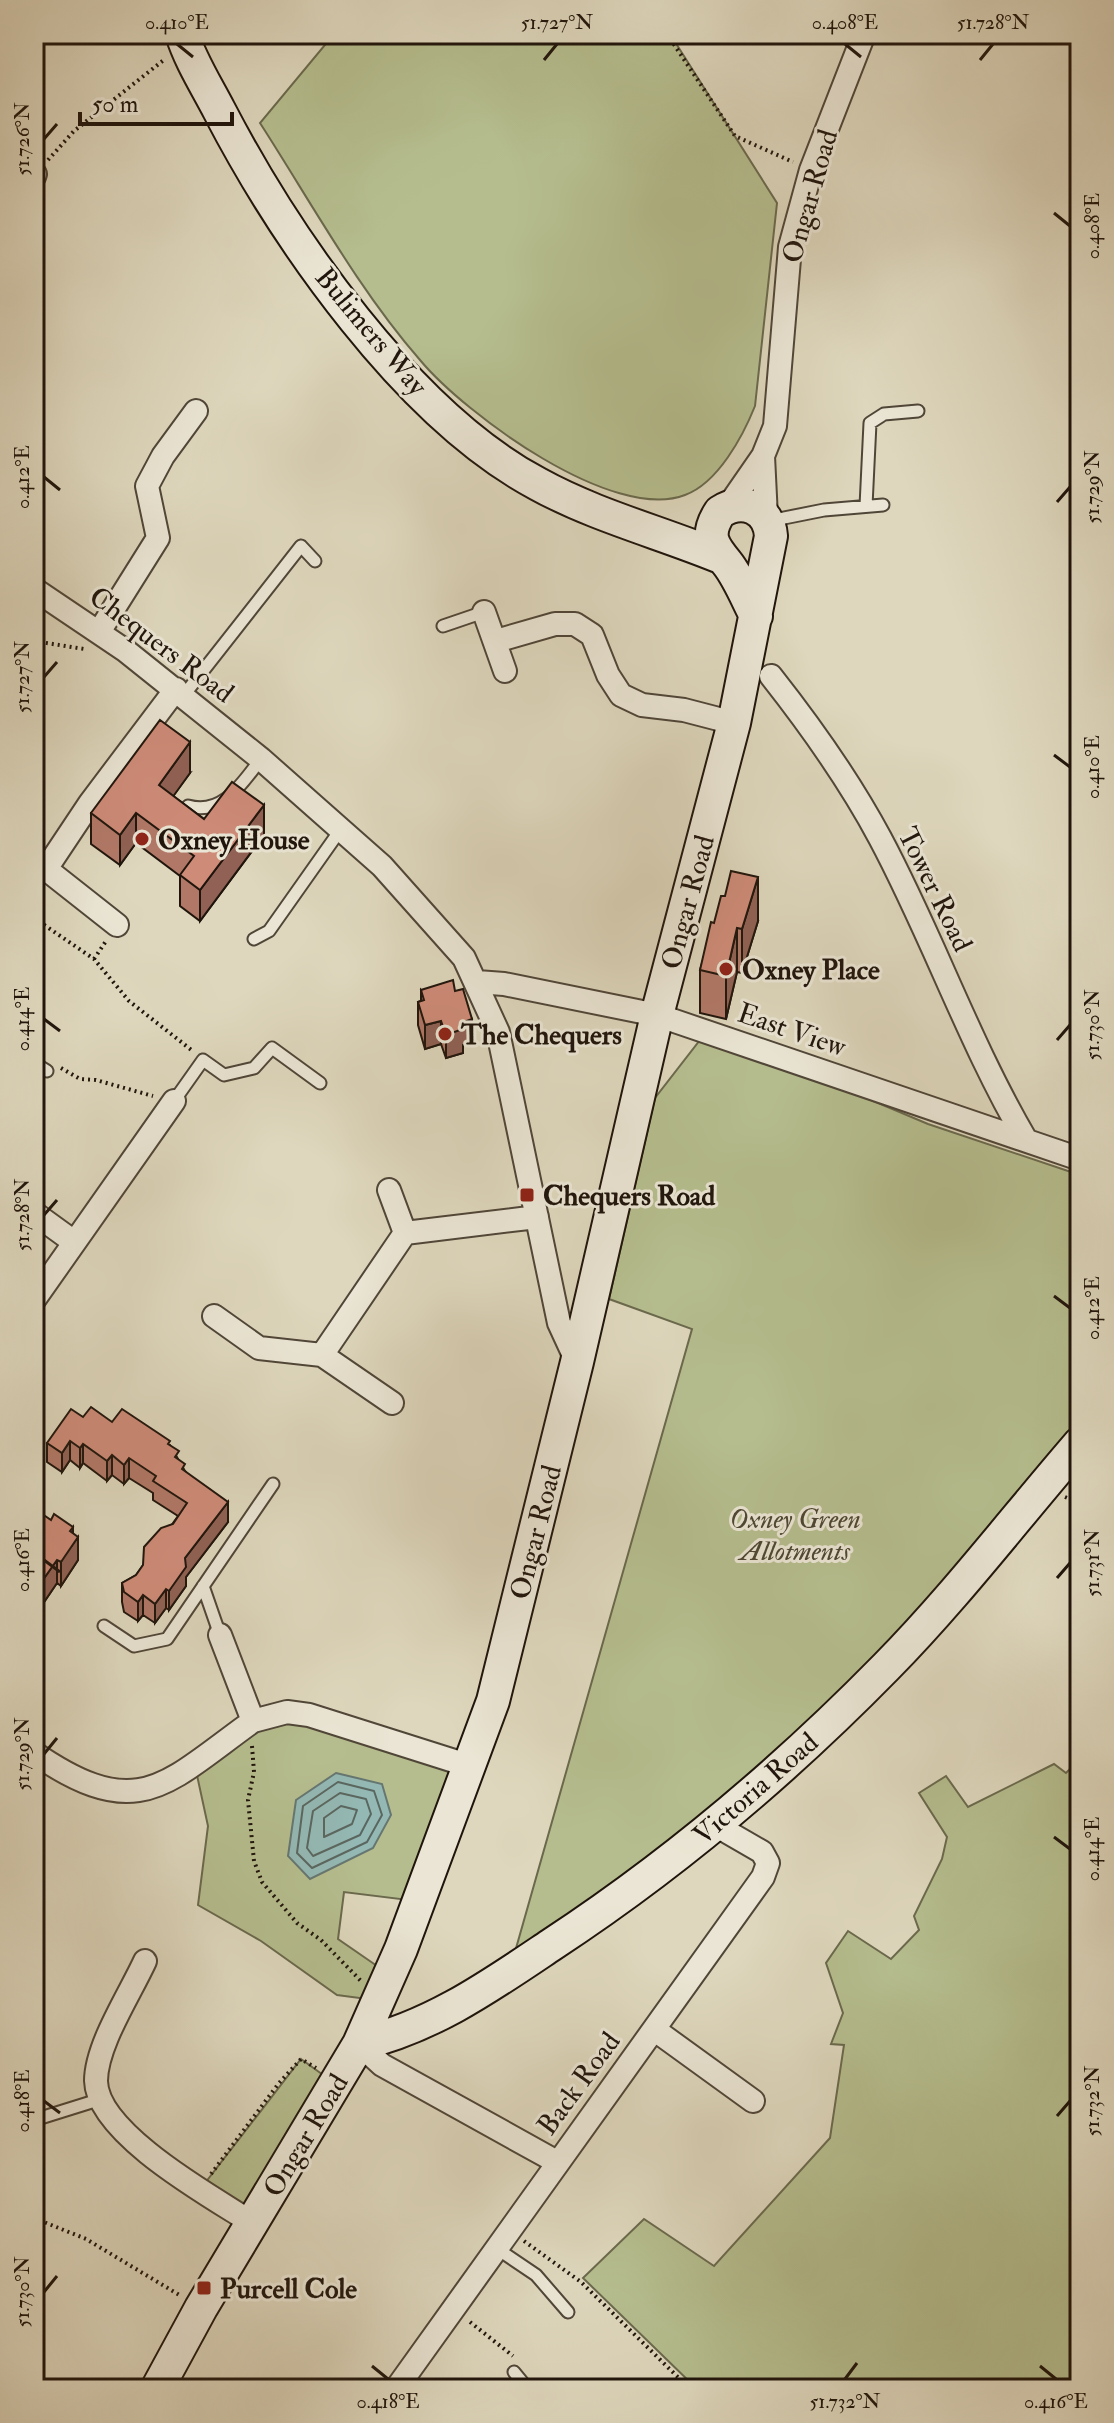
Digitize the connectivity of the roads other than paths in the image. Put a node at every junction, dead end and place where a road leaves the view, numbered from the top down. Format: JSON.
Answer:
{"nodes":[{"id":1,"x":864,"y":34,"type":"edge"},
{"id":2,"x":183,"y":39,"type":"edge"},
{"id":3,"x":196,"y":411,"type":"dead end"},
{"id":4,"x":918,"y":411,"type":"dead end"},
{"id":5,"x":763,"y":456,"type":"junction"},
{"id":6,"x":883,"y":505,"type":"dead end"},
{"id":7,"x":866,"y":506,"type":"junction"},
{"id":8,"x":724,"y":510,"type":"junction"},
{"id":9,"x":768,"y":527,"type":"junction"},
{"id":10,"x":657,"y":531,"type":"junction"},
{"id":11,"x":722,"y":559,"type":"junction"},
{"id":12,"x":315,"y":561,"type":"dead end"},
{"id":13,"x":34,"y":589,"type":"edge"},
{"id":14,"x":484,"y":612,"type":"joint"},
{"id":15,"x":756,"y":616,"type":"junction"},
{"id":16,"x":443,"y":626,"type":"dead end"},
{"id":17,"x":99,"y":632,"type":"junction"},
{"id":18,"x":496,"y":641,"type":"junction"},
{"id":19,"x":505,"y":671,"type":"dead end"},
{"id":20,"x":771,"y":676,"type":"dead end"},
{"id":21,"x":180,"y":692,"type":"junction"},
{"id":22,"x":734,"y":723,"type":"junction"},
{"id":23,"x":261,"y":759,"type":"junction"},
{"id":24,"x":188,"y":806,"type":"edge"},
{"id":25,"x":341,"y":829,"type":"junction"},
{"id":26,"x":117,"y":925,"type":"dead end"},
{"id":27,"x":254,"y":939,"type":"dead end"},
{"id":28,"x":477,"y":982,"type":"junction"},
{"id":29,"x":657,"y":1015,"type":"junction"},
{"id":30,"x":34,"y":1063,"type":"edge"},
{"id":31,"x":47,"y":1071,"type":"road end"},
{"id":32,"x":320,"y":1083,"type":"dead end"},
{"id":33,"x":171,"y":1105,"type":"joint"},
{"id":34,"x":1026,"y":1140,"type":"junction"},
{"id":35,"x":1080,"y":1159,"type":"edge"},
{"id":36,"x":389,"y":1190,"type":"dead end"},
{"id":37,"x":34,"y":1213,"type":"edge"},
{"id":38,"x":537,"y":1217,"type":"junction"},
{"id":39,"x":405,"y":1233,"type":"junction"},
{"id":40,"x":74,"y":1242,"type":"junction"},
{"id":41,"x":34,"y":1300,"type":"edge"},
{"id":42,"x":214,"y":1316,"type":"dead end"},
{"id":43,"x":322,"y":1355,"type":"junction"},
{"id":44,"x":577,"y":1362,"type":"junction"},
{"id":45,"x":392,"y":1403,"type":"dead end"},
{"id":46,"x":1080,"y":1443,"type":"edge"},
{"id":47,"x":273,"y":1484,"type":"dead end"},
{"id":48,"x":203,"y":1586,"type":"junction"},
{"id":49,"x":104,"y":1626,"type":"dead end"},
{"id":50,"x":220,"y":1635,"type":"joint"},
{"id":51,"x":253,"y":1721,"type":"junction"},
{"id":52,"x":34,"y":1753,"type":"edge"},
{"id":53,"x":470,"y":1766,"type":"junction"},
{"id":54,"x":717,"y":1826,"type":"junction"},
{"id":55,"x":145,"y":1961,"type":"dead end"},
{"id":56,"x":655,"y":2030,"type":"junction"},
{"id":57,"x":359,"y":2044,"type":"junction"},
{"id":58,"x":98,"y":2100,"type":"junction"},
{"id":59,"x":753,"y":2101,"type":"dead end"},
{"id":60,"x":34,"y":2120,"type":"edge"},
{"id":61,"x":557,"y":2162,"type":"junction"},
{"id":62,"x":251,"y":2222,"type":"junction"},
{"id":63,"x":502,"y":2240,"type":"junction"},
{"id":64,"x":568,"y":2312,"type":"dead end"},
{"id":65,"x":514,"y":2372,"type":"road end"},
{"id":66,"x":157,"y":2389,"type":"edge"},
{"id":67,"x":397,"y":2389,"type":"edge"},
{"id":68,"x":528,"y":2389,"type":"edge"}],
"edges":[{"from":1,"to":5,"type":"street","name":"Ongar Road"},
{"from":2,"to":10,"type":"street","name":"Bulimers Way"},
{"from":3,"to":17,"type":"street"},
{"from":4,"to":7,"type":"lane"},
{"from":5,"to":8,"type":"street","name":"Ongar Road"},
{"from":5,"to":9,"type":"street","name":"Ongar Road"},
{"from":6,"to":7,"type":"lane"},
{"from":7,"to":9,"type":"lane"},
{"from":8,"to":9,"type":"street"},
{"from":8,"to":10,"type":"street"},
{"from":8,"to":11,"type":"street","name":"Ongar Road"},
{"from":9,"to":11,"type":"street"},
{"from":9,"to":15,"type":"street","name":"Ongar Road"},
{"from":10,"to":11,"type":"street","name":"Bulimers Way"},
{"from":11,"to":15,"type":"street","name":"Ongar Road"},
{"from":12,"to":21,"type":"lane"},
{"from":13,"to":17,"type":"street","name":"Chequers Road"},
{"from":14,"to":16,"type":"lane"},
{"from":14,"to":18,"type":"street"},
{"from":15,"to":22,"type":"street","name":"Ongar Road"},
{"from":17,"to":21,"type":"street","name":"Chequers Road"},
{"from":18,"to":19,"type":"street"},
{"from":18,"to":22,"type":"street"},
{"from":20,"to":34,"type":"street","name":"Tower Road"},
{"from":21,"to":23,"type":"street","name":"Chequers Road"},
{"from":21,"to":26,"type":"street"},
{"from":22,"to":29,"type":"street","name":"Ongar Road"},
{"from":23,"to":24,"type":"lane"},
{"from":23,"to":25,"type":"street","name":"Chequers Road"},
{"from":25,"to":27,"type":"lane"},
{"from":25,"to":28,"type":"street","name":"Chequers Road"},
{"from":28,"to":29,"type":"street","name":"East View"},
{"from":28,"to":38,"type":"street","name":"Chequers Road"},
{"from":29,"to":34,"type":"street","name":"East View"},
{"from":29,"to":44,"type":"street","name":"Ongar Road"},
{"from":30,"to":31,"type":"lane"},
{"from":32,"to":33,"type":"lane"},
{"from":33,"to":40,"type":"street"},
{"from":34,"to":35,"type":"street","name":"East View"},
{"from":36,"to":39,"type":"street"},
{"from":37,"to":40,"type":"street"},
{"from":38,"to":39,"type":"street"},
{"from":38,"to":44,"type":"street","name":"Chequers Road"},
{"from":39,"to":43,"type":"street"},
{"from":40,"to":41,"type":"street"},
{"from":42,"to":43,"type":"street"},
{"from":43,"to":45,"type":"street"},
{"from":44,"to":53,"type":"street","name":"Ongar Road"},
{"from":46,"to":54,"type":"street","name":"Victoria Road"},
{"from":47,"to":48,"type":"lane"},
{"from":48,"to":49,"type":"lane"},
{"from":48,"to":50,"type":"lane"},
{"from":50,"to":51,"type":"street"},
{"from":51,"to":52,"type":"street"},
{"from":51,"to":53,"type":"street"},
{"from":53,"to":57,"type":"street","name":"Ongar Road"},
{"from":54,"to":56,"type":"street","name":"Back Road"},
{"from":54,"to":57,"type":"street","name":"Victoria Road"},
{"from":55,"to":58,"type":"street"},
{"from":56,"to":59,"type":"street"},
{"from":56,"to":61,"type":"street","name":"Back Road"},
{"from":57,"to":61,"type":"street"},
{"from":57,"to":62,"type":"street","name":"Ongar Road"},
{"from":58,"to":60,"type":"lane"},
{"from":58,"to":62,"type":"street"},
{"from":61,"to":63,"type":"street","name":"Back Road"},
{"from":62,"to":66,"type":"street","name":"Ongar Road"},
{"from":63,"to":64,"type":"lane"},
{"from":63,"to":67,"type":"street","name":"Back Road"},
{"from":65,"to":68,"type":"lane"}]}
